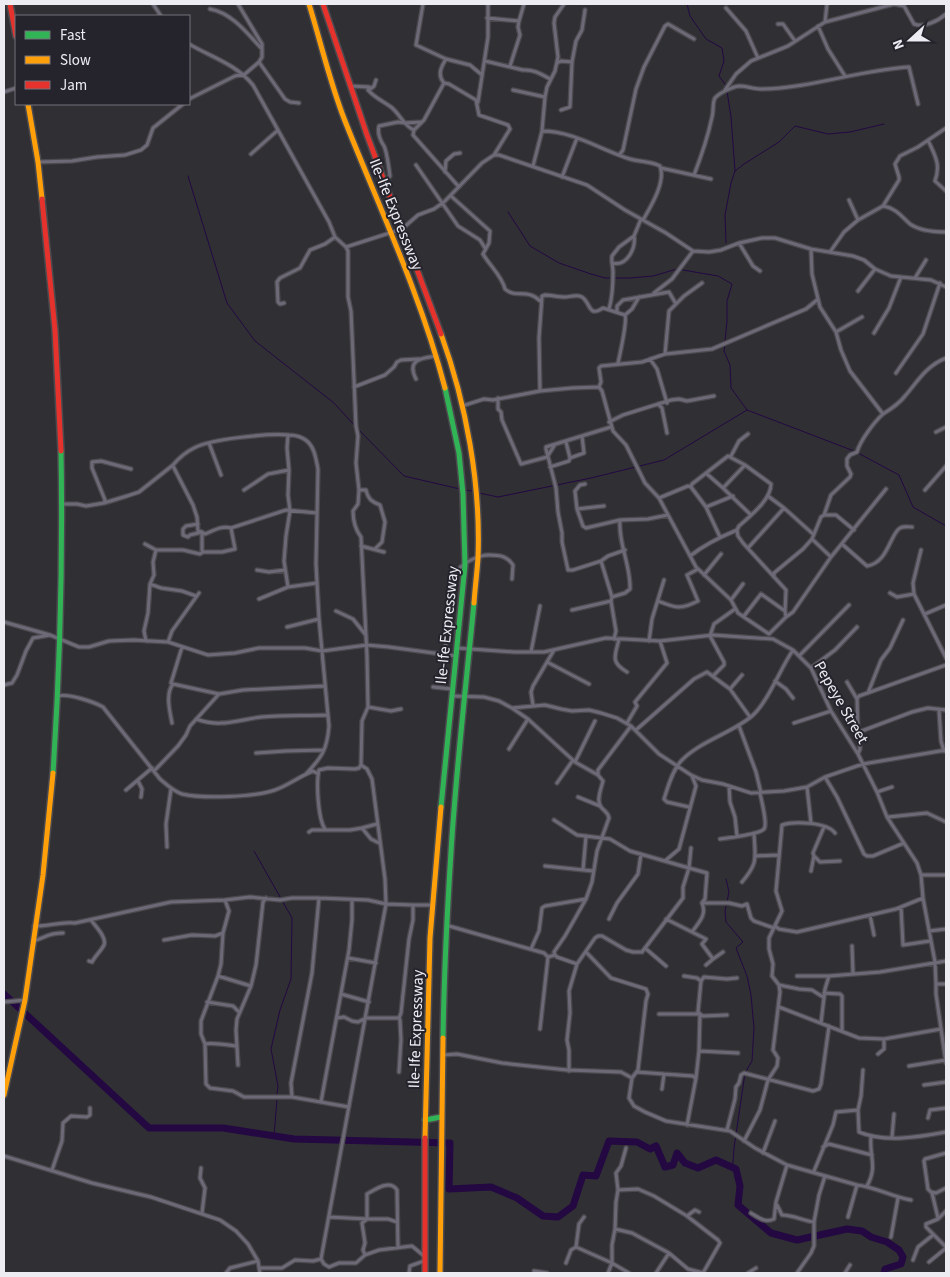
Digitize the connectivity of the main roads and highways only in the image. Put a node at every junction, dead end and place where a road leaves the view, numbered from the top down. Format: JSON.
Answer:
{"nodes":[{"id":1,"x":10,"y":4,"type":"edge"},
{"id":2,"x":309,"y":4,"type":"edge"},
{"id":3,"x":323,"y":4,"type":"edge"},
{"id":4,"x":15,"y":31,"type":"edge"},
{"id":5,"x":28,"y":105,"type":"edge"},
{"id":6,"x":375,"y":155,"type":"junction"},
{"id":7,"x":362,"y":161,"type":"junction"},
{"id":8,"x":449,"y":356,"type":"junction"},
{"id":9,"x":438,"y":358,"type":"junction"},
{"id":10,"x":447,"y":746,"type":"junction"},
{"id":11,"x":460,"y":747,"type":"junction"},
{"id":12,"x":4,"y":1095,"type":"edge"},
{"id":13,"x":441,"y":1117,"type":"junction"},
{"id":14,"x":425,"y":1120,"type":"junction"},
{"id":15,"x":425,"y":1273,"type":"edge"},
{"id":16,"x":440,"y":1273,"type":"edge"}],
"edges":[{"from":1,"to":4,"type":"main road"},
{"from":2,"to":7,"type":"main road","name":"Ile-Ife Expressway"},
{"from":3,"to":6,"type":"main road","name":"Ile-Ife Expressway"},
{"from":5,"to":12,"type":"main road"},
{"from":6,"to":7,"type":"main road"},
{"from":6,"to":8,"type":"main road","name":"Ile-Ife Expressway"},
{"from":7,"to":9,"type":"main road","name":"Ile-Ife Expressway"},
{"from":8,"to":9,"type":"main road"},
{"from":8,"to":11,"type":"main road","name":"Ile-Ife Expressway"},
{"from":9,"to":10,"type":"main road","name":"Ile-Ife Expressway"},
{"from":10,"to":11,"type":"main road"},
{"from":10,"to":14,"type":"main road","name":"Ile-Ife Expressway"},
{"from":11,"to":13,"type":"main road","name":"Ile-Ife Expressway"},
{"from":13,"to":14,"type":"main road"},
{"from":13,"to":16,"type":"main road","name":"Ile-Ife Expressway"},
{"from":14,"to":15,"type":"main road","name":"Ile-Ife Expressway"}]}
